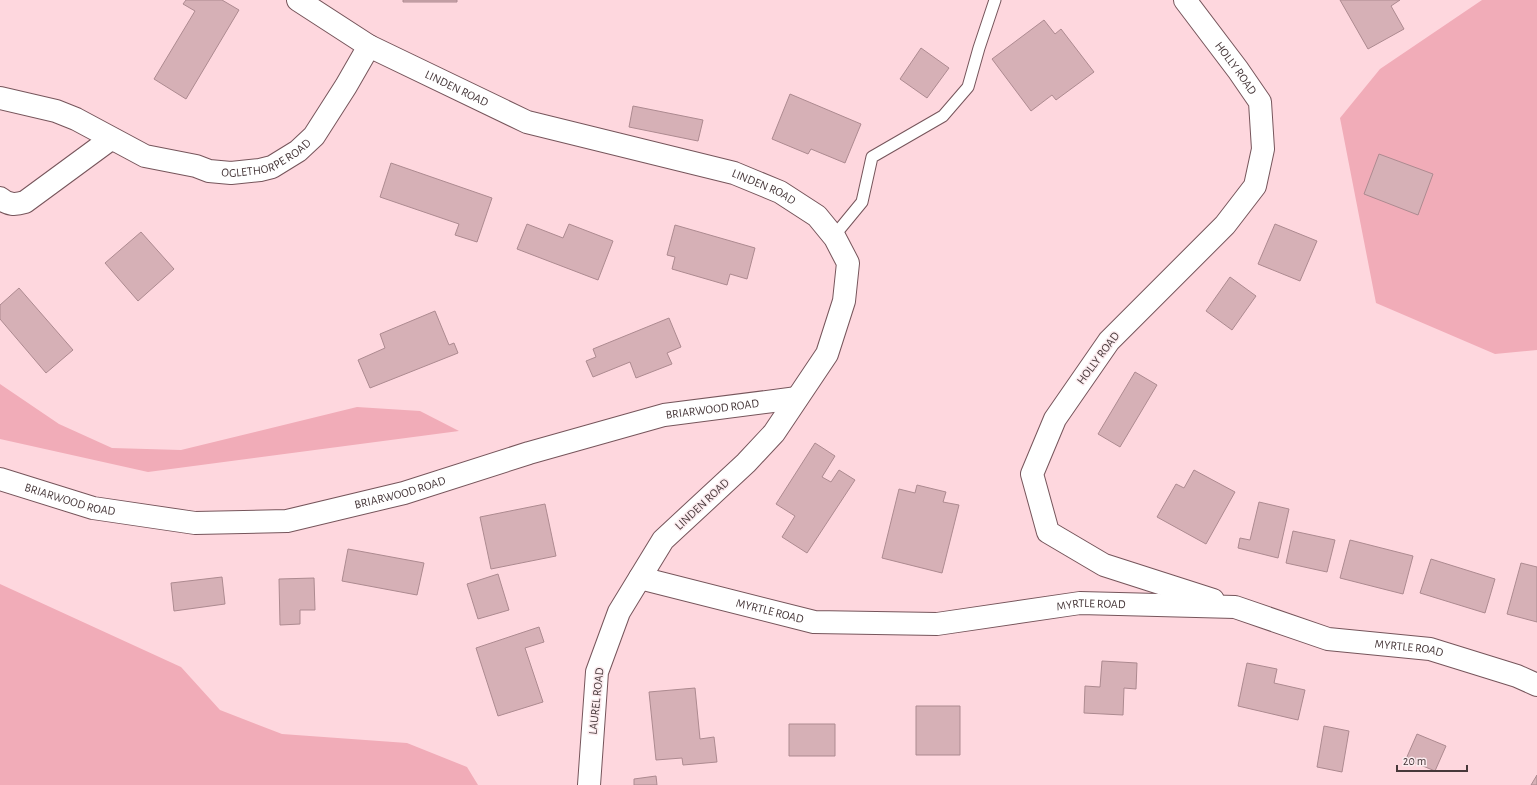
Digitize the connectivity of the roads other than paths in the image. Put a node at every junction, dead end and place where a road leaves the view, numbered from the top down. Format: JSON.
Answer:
{"nodes":[{"id":1,"x":298,"y":0,"type":"edge"},
{"id":2,"x":995,"y":0,"type":"edge"},
{"id":3,"x":1185,"y":0,"type":"edge"},
{"id":4,"x":369,"y":46,"type":"junction"},
{"id":5,"x":0,"y":98,"type":"edge"},
{"id":6,"x":114,"y":140,"type":"junction"},
{"id":7,"x":0,"y":198,"type":"edge"},
{"id":8,"x":834,"y":236,"type":"junction"},
{"id":9,"x":797,"y":398,"type":"junction"},
{"id":10,"x":0,"y":479,"type":"edge"},
{"id":11,"x":640,"y":578,"type":"junction"},
{"id":12,"x":1235,"y":607,"type":"junction"},
{"id":13,"x":1537,"y":685,"type":"edge"},
{"id":14,"x":589,"y":785,"type":"edge"}],
"edges":[{"from":1,"to":4,"type":"street","name":"LINDEN ROAD"},
{"from":2,"to":8,"type":"lane"},
{"from":3,"to":12,"type":"street","name":"HOLLY ROAD"},
{"from":4,"to":6,"type":"street","name":"OGLETHORPE ROAD"},
{"from":4,"to":8,"type":"street","name":"LINDEN ROAD"},
{"from":5,"to":6,"type":"street","name":"OGLETHORPE ROAD"},
{"from":6,"to":7,"type":"street"},
{"from":8,"to":9,"type":"street","name":"LINDEN ROAD"},
{"from":9,"to":10,"type":"street","name":"BRIARWOOD ROAD"},
{"from":9,"to":11,"type":"street","name":"LINDEN ROAD"},
{"from":11,"to":12,"type":"street","name":"MYRTLE ROAD"},
{"from":11,"to":14,"type":"street","name":"LAUREL ROAD"},
{"from":12,"to":13,"type":"street","name":"MYRTLE ROAD"}]}
